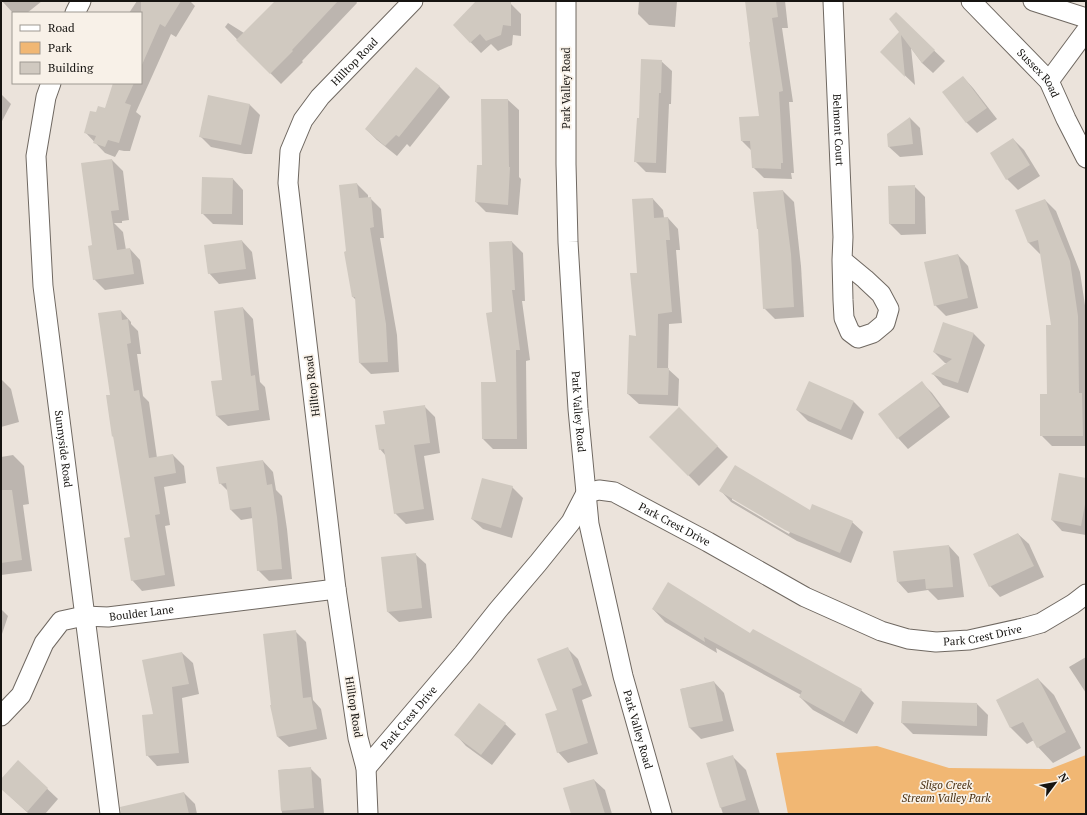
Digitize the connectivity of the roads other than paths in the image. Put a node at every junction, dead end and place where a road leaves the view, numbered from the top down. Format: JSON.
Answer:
{"nodes":[{"id":1,"x":81,"y":1,"type":"edge"},
{"id":2,"x":413,"y":1,"type":"edge"},
{"id":3,"x":566,"y":1,"type":"edge"},
{"id":4,"x":833,"y":1,"type":"edge"},
{"id":5,"x":971,"y":1,"type":"edge"},
{"id":6,"x":1032,"y":1,"type":"edge"},
{"id":7,"x":76,"y":12,"type":"edge"},
{"id":8,"x":1086,"y":18,"type":"edge"},
{"id":9,"x":1086,"y":31,"type":"edge"},
{"id":10,"x":1049,"y":81,"type":"junction"},
{"id":11,"x":51,"y":84,"type":"edge"},
{"id":12,"x":1086,"y":158,"type":"edge"},
{"id":13,"x":842,"y":260,"type":"dead end"},
{"id":14,"x":586,"y":493,"type":"junction"},
{"id":15,"x":336,"y":589,"type":"junction"},
{"id":16,"x":1086,"y":594,"type":"edge"},
{"id":17,"x":84,"y":616,"type":"junction"},
{"id":18,"x":1,"y":716,"type":"edge"},
{"id":19,"x":366,"y":768,"type":"junction"},
{"id":20,"x":110,"y":814,"type":"edge"},
{"id":21,"x":368,"y":814,"type":"edge"},
{"id":22,"x":662,"y":814,"type":"edge"}],
"edges":[{"from":1,"to":7,"type":"street"},
{"from":2,"to":15,"type":"street","name":"Hilltop Road"},
{"from":3,"to":14,"type":"street","name":"Park Valley Road"},
{"from":4,"to":13,"type":"street","name":"Belmont Court"},
{"from":5,"to":10,"type":"street","name":"Sussex Road"},
{"from":6,"to":8,"type":"street"},
{"from":9,"to":10,"type":"street"},
{"from":10,"to":12,"type":"street","name":"Sussex Road"},
{"from":11,"to":17,"type":"street","name":"Sunnyside Road"},
{"from":14,"to":16,"type":"street","name":"Park Crest Drive"},
{"from":14,"to":19,"type":"street","name":"Park Crest Drive"},
{"from":14,"to":22,"type":"street","name":"Park Valley Road"},
{"from":15,"to":17,"type":"street","name":"Boulder Lane"},
{"from":15,"to":19,"type":"street","name":"Hilltop Road"},
{"from":17,"to":18,"type":"street","name":"Boulder Lane"},
{"from":17,"to":20,"type":"street","name":"Sunnyside Road"},
{"from":19,"to":21,"type":"street","name":"Hilltop Road"}]}
